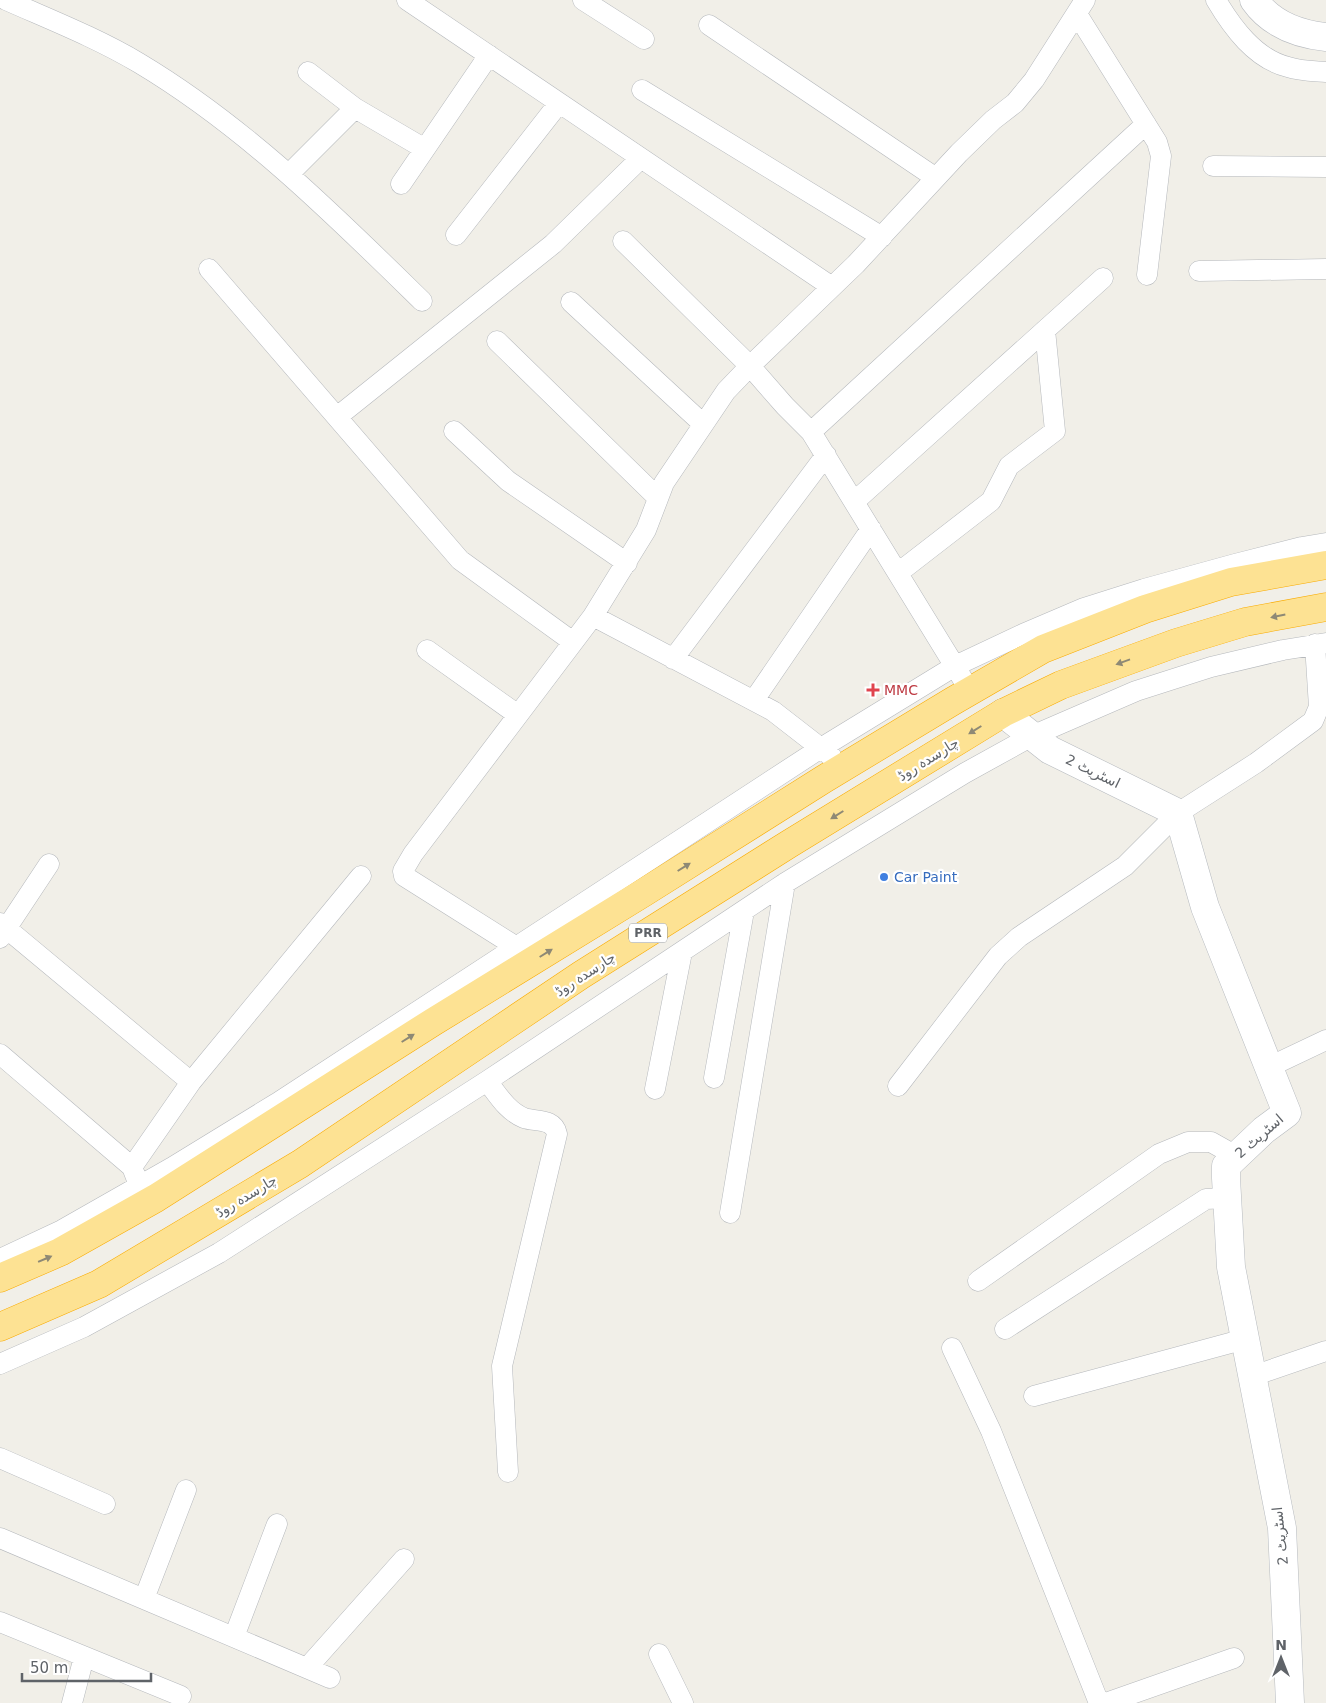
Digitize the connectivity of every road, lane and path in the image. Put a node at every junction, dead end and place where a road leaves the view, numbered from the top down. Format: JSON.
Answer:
{"nodes":[{"id":1,"x":6,"y":0,"type":"edge"},
{"id":2,"x":583,"y":0,"type":"edge"},
{"id":3,"x":1216,"y":0,"type":"edge"},
{"id":4,"x":1254,"y":0,"type":"edge"},
{"id":5,"x":416,"y":3,"type":"edge"},
{"id":6,"x":1080,"y":7,"type":"edge"},
{"id":7,"x":709,"y":25,"type":"dead end"},
{"id":8,"x":1326,"y":38,"type":"edge"},
{"id":9,"x":644,"y":39,"type":"dead end"},
{"id":10,"x":489,"y":55,"type":"junction"},
{"id":11,"x":308,"y":72,"type":"dead end"},
{"id":12,"x":1326,"y":72,"type":"edge"},
{"id":13,"x":642,"y":90,"type":"dead end"},
{"id":14,"x":559,"y":103,"type":"junction"},
{"id":15,"x":355,"y":108,"type":"junction"},
{"id":16,"x":1146,"y":124,"type":"junction"},
{"id":17,"x":425,"y":149,"type":"junction"},
{"id":18,"x":641,"y":158,"type":"junction"},
{"id":19,"x":1213,"y":166,"type":"dead end"},
{"id":20,"x":1326,"y":167,"type":"edge"},
{"id":21,"x":289,"y":174,"type":"junction"},
{"id":22,"x":936,"y":178,"type":"junction"},
{"id":23,"x":401,"y":184,"type":"dead end"},
{"id":24,"x":456,"y":236,"type":"dead end"},
{"id":25,"x":882,"y":237,"type":"junction"},
{"id":26,"x":623,"y":241,"type":"dead end"},
{"id":27,"x":210,"y":268,"type":"dead end"},
{"id":28,"x":1326,"y":268,"type":"edge"},
{"id":29,"x":1199,"y":270,"type":"dead end"},
{"id":30,"x":1147,"y":275,"type":"dead end"},
{"id":31,"x":1103,"y":278,"type":"dead end"},
{"id":32,"x":832,"y":287,"type":"junction"},
{"id":33,"x":422,"y":301,"type":"dead end"},
{"id":34,"x":571,"y":302,"type":"dead end"},
{"id":35,"x":1045,"y":330,"type":"junction"},
{"id":36,"x":496,"y":341,"type":"dead end"},
{"id":37,"x":750,"y":366,"type":"junction"},
{"id":38,"x":337,"y":417,"type":"junction"},
{"id":39,"x":703,"y":424,"type":"junction"},
{"id":40,"x":454,"y":431,"type":"dead end"},
{"id":41,"x":811,"y":432,"type":"junction"},
{"id":42,"x":826,"y":455,"type":"junction"},
{"id":43,"x":658,"y":498,"type":"junction"},
{"id":44,"x":854,"y":502,"type":"junction"},
{"id":45,"x":871,"y":529,"type":"junction"},
{"id":46,"x":1326,"y":543,"type":"edge"},
{"id":47,"x":626,"y":563,"type":"junction"},
{"id":48,"x":1326,"y":565,"type":"edge"},
{"id":49,"x":898,"y":573,"type":"junction"},
{"id":50,"x":1326,"y":607,"type":"edge"},
{"id":51,"x":593,"y":616,"type":"junction"},
{"id":52,"x":573,"y":642,"type":"junction"},
{"id":53,"x":1321,"y":644,"type":"edge"},
{"id":54,"x":426,"y":650,"type":"dead end"},
{"id":55,"x":673,"y":659,"type":"junction"},
{"id":56,"x":955,"y":666,"type":"junction"},
{"id":57,"x":970,"y":690,"type":"junction"},
{"id":58,"x":754,"y":700,"type":"junction"},
{"id":59,"x":1003,"y":713,"type":"junction"},
{"id":60,"x":518,"y":715,"type":"junction"},
{"id":61,"x":1032,"y":736,"type":"junction"},
{"id":62,"x":821,"y":748,"type":"junction"},
{"id":63,"x":845,"y":766,"type":"junction"},
{"id":64,"x":1178,"y":813,"type":"junction"},
{"id":65,"x":49,"y":864,"type":"dead end"},
{"id":66,"x":361,"y":876,"type":"dead end"},
{"id":67,"x":785,"y":884,"type":"junction"},
{"id":68,"x":614,"y":910,"type":"junction"},
{"id":69,"x":744,"y":910,"type":"junction"},
{"id":70,"x":2,"y":930,"type":"edge"},
{"id":71,"x":634,"y":942,"type":"junction"},
{"id":72,"x":515,"y":946,"type":"junction"},
{"id":73,"x":682,"y":952,"type":"junction"},
{"id":74,"x":1326,"y":1040,"type":"edge"},
{"id":75,"x":0,"y":1054,"type":"edge"},
{"id":76,"x":1269,"y":1067,"type":"junction"},
{"id":77,"x":714,"y":1078,"type":"dead end"},
{"id":78,"x":191,"y":1082,"type":"junction"},
{"id":79,"x":487,"y":1082,"type":"junction"},
{"id":80,"x":898,"y":1086,"type":"dead end"},
{"id":81,"x":654,"y":1089,"type":"dead end"},
{"id":82,"x":1236,"y":1156,"type":"junction"},
{"id":83,"x":132,"y":1167,"type":"junction"},
{"id":84,"x":139,"y":1186,"type":"junction"},
{"id":85,"x":1227,"y":1198,"type":"junction"},
{"id":86,"x":730,"y":1213,"type":"dead end"},
{"id":87,"x":0,"y":1259,"type":"edge"},
{"id":88,"x":0,"y":1278,"type":"edge"},
{"id":89,"x":978,"y":1281,"type":"dead end"},
{"id":90,"x":0,"y":1327,"type":"edge"},
{"id":91,"x":1005,"y":1329,"type":"dead end"},
{"id":92,"x":1245,"y":1339,"type":"junction"},
{"id":93,"x":952,"y":1348,"type":"dead end"},
{"id":94,"x":1326,"y":1351,"type":"edge"},
{"id":95,"x":0,"y":1364,"type":"edge"},
{"id":96,"x":1253,"y":1376,"type":"junction"},
{"id":97,"x":1034,"y":1396,"type":"dead end"},
{"id":98,"x":0,"y":1458,"type":"edge"},
{"id":99,"x":508,"y":1472,"type":"dead end"},
{"id":100,"x":186,"y":1490,"type":"dead end"},
{"id":101,"x":105,"y":1504,"type":"dead end"},
{"id":102,"x":277,"y":1524,"type":"dead end"},
{"id":103,"x":0,"y":1538,"type":"edge"},
{"id":104,"x":404,"y":1559,"type":"dead end"},
{"id":105,"x":144,"y":1599,"type":"junction"},
{"id":106,"x":0,"y":1622,"type":"edge"},
{"id":107,"x":234,"y":1637,"type":"junction"},
{"id":108,"x":658,"y":1654,"type":"dead end"},
{"id":109,"x":84,"y":1657,"type":"junction"},
{"id":110,"x":1234,"y":1658,"type":"dead end"},
{"id":111,"x":307,"y":1668,"type":"junction"},
{"id":112,"x":330,"y":1678,"type":"dead end"},
{"id":113,"x":181,"y":1696,"type":"dead end"},
{"id":114,"x":72,"y":1703,"type":"edge"},
{"id":115,"x":683,"y":1703,"type":"edge"},
{"id":116,"x":1100,"y":1703,"type":"edge"},
{"id":117,"x":1106,"y":1703,"type":"edge"},
{"id":118,"x":1290,"y":1703,"type":"edge"}],
"edges":[{"from":1,"to":21,"type":"street"},
{"from":2,"to":9,"type":"street"},
{"from":3,"to":12,"type":"street"},
{"from":4,"to":8,"type":"street"},
{"from":5,"to":10,"type":"street"},
{"from":6,"to":16,"type":"street"},
{"from":6,"to":22,"type":"street"},
{"from":7,"to":22,"type":"street"},
{"from":10,"to":14,"type":"street"},
{"from":10,"to":17,"type":"street"},
{"from":11,"to":15,"type":"street"},
{"from":13,"to":25,"type":"street"},
{"from":14,"to":18,"type":"street"},
{"from":14,"to":24,"type":"street"},
{"from":15,"to":17,"type":"street"},
{"from":15,"to":21,"type":"street"},
{"from":16,"to":30,"type":"street"},
{"from":16,"to":41,"type":"street"},
{"from":17,"to":23,"type":"street"},
{"from":18,"to":32,"type":"street"},
{"from":18,"to":38,"type":"street"},
{"from":19,"to":20,"type":"street"},
{"from":21,"to":33,"type":"street"},
{"from":22,"to":25,"type":"street"},
{"from":25,"to":32,"type":"street"},
{"from":26,"to":37,"type":"street"},
{"from":27,"to":38,"type":"street"},
{"from":28,"to":29,"type":"street"},
{"from":31,"to":35,"type":"street"},
{"from":32,"to":37,"type":"street"},
{"from":34,"to":39,"type":"street"},
{"from":35,"to":44,"type":"street"},
{"from":35,"to":49,"type":"street"},
{"from":36,"to":43,"type":"street"},
{"from":37,"to":39,"type":"street"},
{"from":37,"to":41,"type":"street"},
{"from":38,"to":52,"type":"street"},
{"from":39,"to":43,"type":"street"},
{"from":40,"to":47,"type":"street"},
{"from":41,"to":42,"type":"street"},
{"from":42,"to":44,"type":"street"},
{"from":42,"to":55,"type":"street"},
{"from":43,"to":47,"type":"street"},
{"from":44,"to":45,"type":"street"},
{"from":45,"to":49,"type":"street"},
{"from":45,"to":58,"type":"street"},
{"from":46,"to":56,"type":"street"},
{"from":47,"to":51,"type":"street"},
{"from":48,"to":57,"type":"highway","number":"PRR"},
{"from":49,"to":56,"type":"street"},
{"from":50,"to":59,"type":"highway","name":"چارسدہ روڈ","number":"PRR","one_way":true},
{"from":51,"to":52,"type":"street"},
{"from":51,"to":55,"type":"street"},
{"from":52,"to":60,"type":"street"},
{"from":53,"to":61,"type":"street"},
{"from":53,"to":64,"type":"street"},
{"from":54,"to":60,"type":"street"},
{"from":55,"to":58,"type":"street"},
{"from":56,"to":57,"type":"street"},
{"from":56,"to":62,"type":"street"},
{"from":57,"to":63,"type":"highway","number":"PRR"},
{"from":58,"to":62,"type":"street"},
{"from":59,"to":61,"type":"street","name":"اسٹریٹ 2"},
{"from":59,"to":71,"type":"highway","name":"چارسدہ روڈ","number":"PRR","one_way":true},
{"from":60,"to":72,"type":"street"},
{"from":61,"to":64,"type":"street","name":"اسٹریٹ 2"},
{"from":61,"to":67,"type":"street"},
{"from":62,"to":63,"type":"street"},
{"from":62,"to":72,"type":"street"},
{"from":68,"to":63,"type":"highway","number":"PRR","one_way":true},
{"from":64,"to":76,"type":"street","name":"اسٹریٹ 2"},
{"from":64,"to":80,"type":"street"},
{"from":65,"to":70,"type":"street"},
{"from":66,"to":78,"type":"street"},
{"from":67,"to":69,"type":"street"},
{"from":67,"to":86,"type":"street"},
{"from":68,"to":71,"type":"highway"},
{"from":88,"to":68,"type":"highway","number":"PRR","one_way":true},
{"from":69,"to":73,"type":"street"},
{"from":69,"to":77,"type":"street"},
{"from":70,"to":78,"type":"street"},
{"from":71,"to":90,"type":"highway","name":"چارسدہ روڈ","number":"PRR"},
{"from":72,"to":84,"type":"street"},
{"from":73,"to":79,"type":"street"},
{"from":73,"to":81,"type":"street"},
{"from":74,"to":76,"type":"street"},
{"from":75,"to":83,"type":"street"},
{"from":76,"to":82,"type":"street","name":"اسٹریٹ 2"},
{"from":78,"to":83,"type":"street"},
{"from":79,"to":95,"type":"street"},
{"from":79,"to":99,"type":"street"},
{"from":82,"to":85,"type":"street","name":"اسٹریٹ 2"},
{"from":82,"to":89,"type":"street"},
{"from":83,"to":84,"type":"street"},
{"from":84,"to":87,"type":"street"},
{"from":85,"to":91,"type":"street"},
{"from":85,"to":92,"type":"street","name":"اسٹریٹ 2"},
{"from":92,"to":96,"type":"street","name":"اسٹریٹ 2"},
{"from":92,"to":97,"type":"street"},
{"from":93,"to":116,"type":"street"},
{"from":94,"to":96,"type":"street"},
{"from":96,"to":118,"type":"street","name":"اسٹریٹ 2"},
{"from":98,"to":101,"type":"street"},
{"from":100,"to":105,"type":"street"},
{"from":102,"to":107,"type":"street"},
{"from":103,"to":105,"type":"street"},
{"from":104,"to":111,"type":"street"},
{"from":105,"to":107,"type":"street"},
{"from":106,"to":109,"type":"street"},
{"from":107,"to":111,"type":"street"},
{"from":108,"to":115,"type":"street"},
{"from":109,"to":113,"type":"street"},
{"from":109,"to":114,"type":"street"},
{"from":110,"to":117,"type":"street"},
{"from":111,"to":112,"type":"street"}]}
